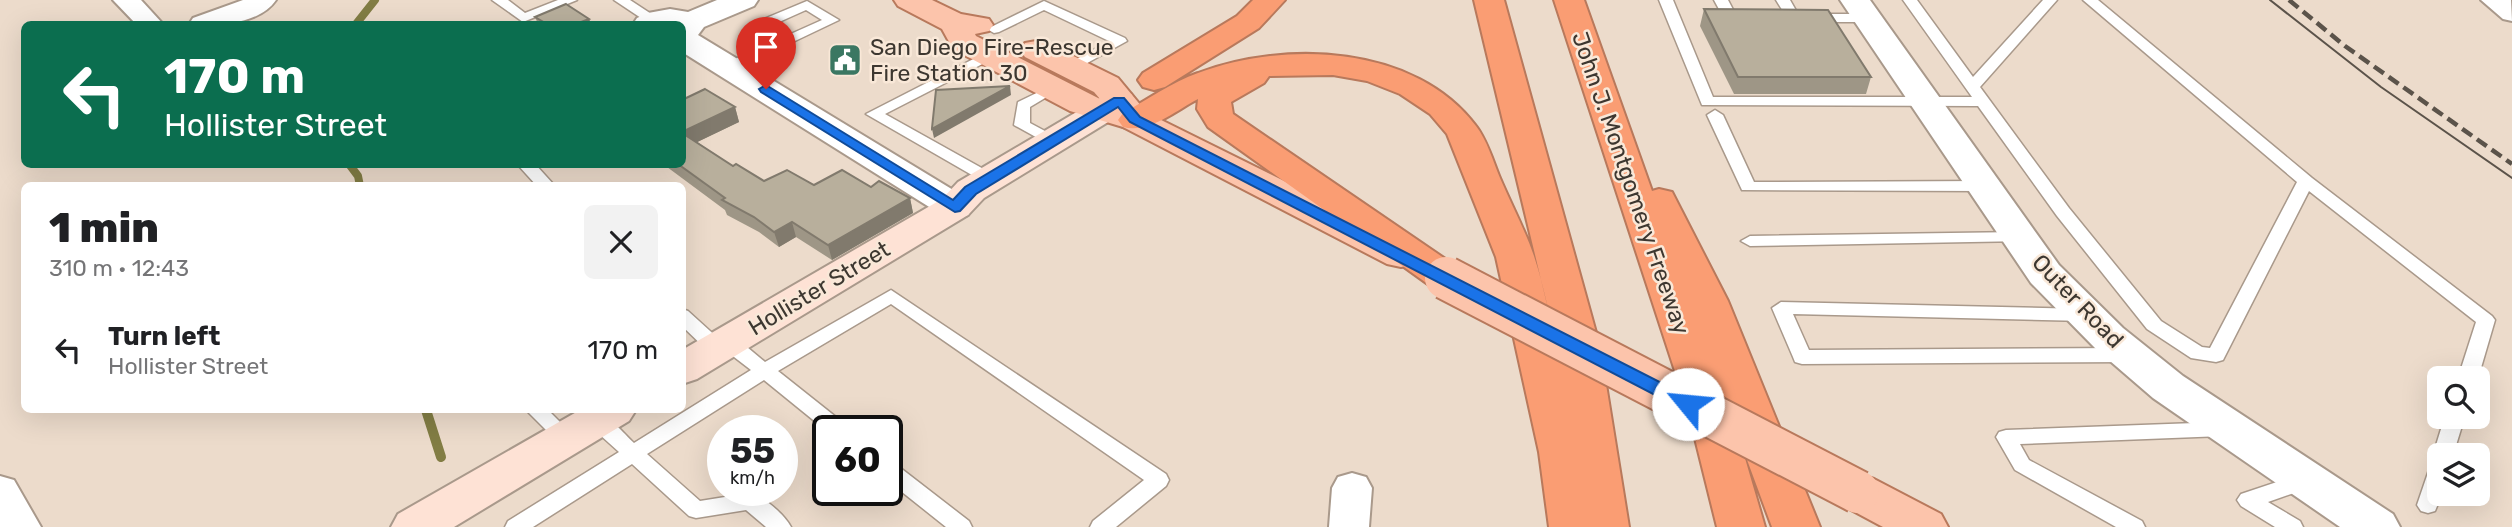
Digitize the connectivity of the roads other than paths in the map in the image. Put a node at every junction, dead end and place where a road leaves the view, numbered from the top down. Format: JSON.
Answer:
{"nodes":[{"id":1,"x":126,"y":0,"type":"edge"},
{"id":2,"x":262,"y":0,"type":"edge"},
{"id":3,"x":499,"y":0,"type":"edge"},
{"id":4,"x":570,"y":0,"type":"edge"},
{"id":5,"x":621,"y":0,"type":"edge"},
{"id":6,"x":743,"y":0,"type":"edge"},
{"id":7,"x":909,"y":0,"type":"edge"},
{"id":8,"x":1270,"y":0,"type":"edge"},
{"id":9,"x":1489,"y":0,"type":"edge"},
{"id":10,"x":1569,"y":0,"type":"edge"},
{"id":11,"x":1666,"y":0,"type":"edge"},
{"id":12,"x":1720,"y":0,"type":"edge"},
{"id":13,"x":1783,"y":0,"type":"edge"},
{"id":14,"x":1910,"y":0,"type":"edge"},
{"id":15,"x":2050,"y":0,"type":"edge"},
{"id":16,"x":2090,"y":0,"type":"edge"},
{"id":17,"x":2494,"y":0,"type":"edge"},
{"id":18,"x":1861,"y":9,"type":"edge"},
{"id":19,"x":2512,"y":13,"type":"edge"},
{"id":20,"x":147,"y":21,"type":"edge"},
{"id":21,"x":212,"y":21,"type":"edge"},
{"id":22,"x":658,"y":21,"type":"edge"},
{"id":23,"x":1732,"y":21,"type":"edge"},
{"id":24,"x":686,"y":22,"type":"edge"},
{"id":25,"x":686,"y":38,"type":"edge"},
{"id":26,"x":1582,"y":39,"type":"junction"},
{"id":27,"x":783,"y":42,"type":"dead end"},
{"id":28,"x":992,"y":42,"type":"junction"},
{"id":29,"x":1270,"y":66,"type":"junction"},
{"id":30,"x":729,"y":67,"type":"junction"},
{"id":31,"x":1062,"y":78,"type":"junction"},
{"id":32,"x":1974,"y":85,"type":"junction"},
{"id":33,"x":1924,"y":100,"type":"junction"},
{"id":34,"x":1983,"y":102,"type":"junction"},
{"id":35,"x":1119,"y":110,"type":"junction"},
{"id":36,"x":1715,"y":115,"type":"dead end"},
{"id":37,"x":1052,"y":141,"type":"junction"},
{"id":38,"x":529,"y":168,"type":"edge"},
{"id":39,"x":990,"y":179,"type":"junction"},
{"id":40,"x":2306,"y":181,"type":"junction"},
{"id":41,"x":543,"y":182,"type":"edge"},
{"id":42,"x":1984,"y":186,"type":"junction"},
{"id":43,"x":955,"y":207,"type":"junction"},
{"id":44,"x":2020,"y":237,"type":"junction"},
{"id":45,"x":1750,"y":241,"type":"dead end"},
{"id":46,"x":1446,"y":278,"type":"junction"},
{"id":47,"x":2086,"y":315,"type":"junction"},
{"id":48,"x":686,"y":318,"type":"edge"},
{"id":49,"x":723,"y":345,"type":"junction"},
{"id":50,"x":2129,"y":355,"type":"junction"},
{"id":51,"x":2472,"y":366,"type":"edge"},
{"id":52,"x":686,"y":367,"type":"edge"},
{"id":53,"x":764,"y":371,"type":"junction"},
{"id":54,"x":820,"y":415,"type":"edge"},
{"id":55,"x":578,"y":419,"type":"edge"},
{"id":56,"x":2230,"y":428,"type":"junction"},
{"id":57,"x":633,"y":453,"type":"junction"},
{"id":58,"x":2306,"y":480,"type":"junction"},
{"id":59,"x":903,"y":482,"type":"edge"},
{"id":60,"x":0,"y":491,"type":"edge"},
{"id":61,"x":21,"y":527,"type":"edge"},
{"id":62,"x":415,"y":527,"type":"edge"},
{"id":63,"x":516,"y":527,"type":"edge"},
{"id":64,"x":780,"y":527,"type":"edge"},
{"id":65,"x":961,"y":527,"type":"edge"},
{"id":66,"x":1101,"y":527,"type":"edge"},
{"id":67,"x":1573,"y":527,"type":"edge"},
{"id":68,"x":1605,"y":527,"type":"edge"},
{"id":69,"x":1741,"y":527,"type":"edge"},
{"id":70,"x":1796,"y":527,"type":"edge"},
{"id":71,"x":1924,"y":527,"type":"edge"},
{"id":72,"x":2134,"y":527,"type":"edge"},
{"id":73,"x":2292,"y":527,"type":"edge"},
{"id":74,"x":2376,"y":527,"type":"edge"}],
"edges":[{"from":1,"to":20,"type":"street"},
{"from":2,"to":21,"type":"street"},
{"from":3,"to":4,"type":"lane"},
{"from":5,"to":22,"type":"lane"},
{"from":6,"to":24,"type":"street"},
{"from":7,"to":28,"type":"main road"},
{"from":8,"to":35,"type":"highway"},
{"from":9,"to":68,"type":"highway"},
{"from":10,"to":26,"type":"highway","name":"John J. Montgomery Freeway"},
{"from":11,"to":33,"type":"lane"},
{"from":12,"to":23,"type":"lane"},
{"from":13,"to":18,"type":"lane"},
{"from":14,"to":32,"type":"lane"},
{"from":15,"to":32,"type":"lane"},
{"from":16,"to":40,"type":"lane"},
{"from":17,"to":19,"type":"street"},
{"from":18,"to":33,"type":"street","name":"Outer Road"},
{"from":25,"to":30,"type":"street"},
{"from":26,"to":69,"type":"highway","name":"John J. Montgomery Freeway"},
{"from":26,"to":70,"type":"highway"},
{"from":27,"to":30,"type":"lane"},
{"from":28,"to":31,"type":"main road"},
{"from":28,"to":31,"type":"lane"},
{"from":28,"to":39,"type":"lane"},
{"from":29,"to":35,"type":"highway"},
{"from":29,"to":46,"type":"highway"},
{"from":29,"to":67,"type":"highway"},
{"from":30,"to":43,"type":"street"},
{"from":31,"to":35,"type":"main road"},
{"from":31,"to":37,"type":"lane"},
{"from":32,"to":34,"type":"lane"},
{"from":33,"to":34,"type":"lane"},
{"from":33,"to":42,"type":"street","name":"Outer Road"},
{"from":34,"to":40,"type":"lane"},
{"from":35,"to":37,"type":"main road","name":"Hollister Street"},
{"from":35,"to":43,"type":"main road","name":"Hollister Street"},
{"from":35,"to":46,"type":"main road"},
{"from":36,"to":42,"type":"lane"},
{"from":37,"to":39,"type":"main road","name":"Hollister Street"},
{"from":38,"to":41,"type":"lane"},
{"from":39,"to":43,"type":"main road","name":"Hollister Street"},
{"from":40,"to":51,"type":"lane"},
{"from":42,"to":44,"type":"street","name":"Outer Road"},
{"from":43,"to":49,"type":"main road","name":"Hollister Street"},
{"from":44,"to":45,"type":"lane"},
{"from":44,"to":47,"type":"street","name":"Outer Road"},
{"from":46,"to":71,"type":"main road","bridge":true},
{"from":47,"to":50,"type":"street","name":"Outer Road"},
{"from":47,"to":50,"type":"lane"},
{"from":48,"to":49,"type":"lane"},
{"from":49,"to":52,"type":"main road","name":"Hollister Street"},
{"from":49,"to":53,"type":"lane"},
{"from":50,"to":56,"type":"street","name":"Outer Road"},
{"from":53,"to":54,"type":"lane"},
{"from":53,"to":57,"type":"lane"},
{"from":53,"to":66,"type":"lane"},
{"from":55,"to":57,"type":"lane"},
{"from":55,"to":62,"type":"main road"},
{"from":56,"to":58,"type":"street","name":"Outer Road"},
{"from":56,"to":72,"type":"lane"},
{"from":57,"to":63,"type":"lane"},
{"from":57,"to":64,"type":"lane"},
{"from":58,"to":73,"type":"lane"},
{"from":58,"to":74,"type":"street","name":"Outer Road"},
{"from":59,"to":65,"type":"lane"},
{"from":60,"to":61,"type":"street"}]}
